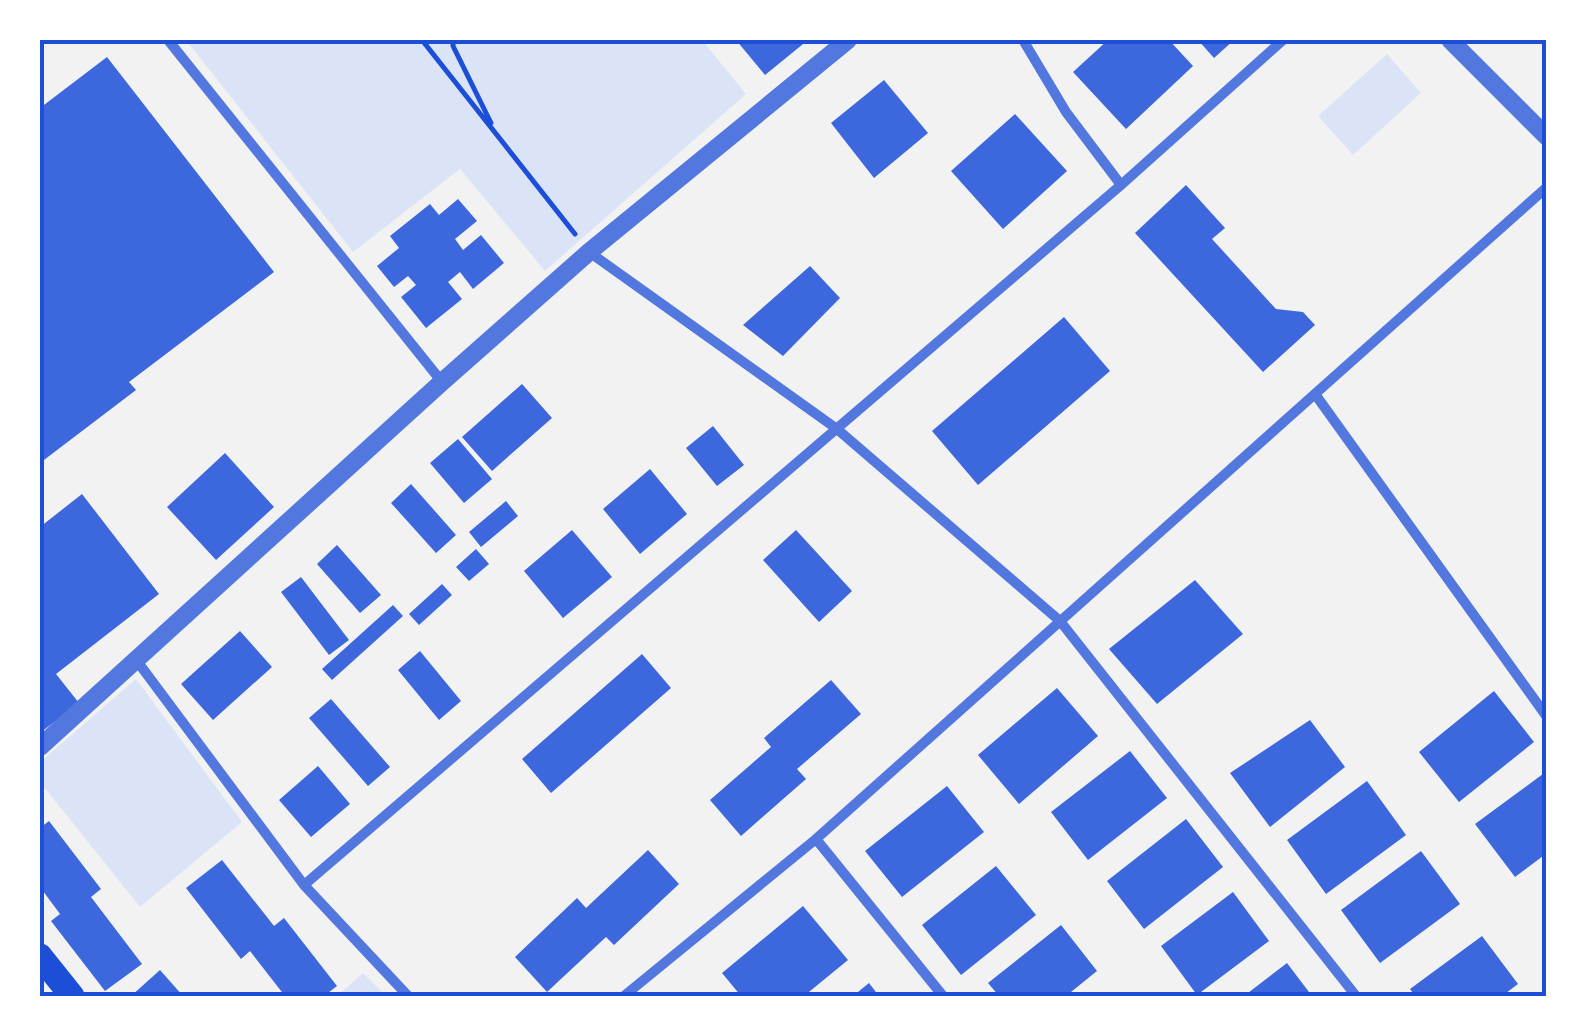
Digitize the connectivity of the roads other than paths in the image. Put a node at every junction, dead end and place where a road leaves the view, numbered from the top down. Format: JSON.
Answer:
{"nodes":[{"id":1,"x":168,"y":40,"type":"edge"},
{"id":2,"x":848,"y":40,"type":"edge"},
{"id":3,"x":1022,"y":40,"type":"edge"},
{"id":4,"x":1283,"y":40,"type":"edge"},
{"id":5,"x":1450,"y":40,"type":"edge"},
{"id":6,"x":1547,"y":136,"type":"edge"},
{"id":7,"x":1121,"y":186,"type":"junction"},
{"id":8,"x":1547,"y":187,"type":"edge"},
{"id":9,"x":589,"y":252,"type":"junction"},
{"id":10,"x":442,"y":382,"type":"junction"},
{"id":11,"x":1314,"y":394,"type":"junction"},
{"id":12,"x":836,"y":429,"type":"junction"},
{"id":13,"x":1060,"y":621,"type":"junction"},
{"id":14,"x":137,"y":662,"type":"junction"},
{"id":15,"x":1547,"y":717,"type":"edge"},
{"id":16,"x":40,"y":747,"type":"edge"},
{"id":17,"x":816,"y":839,"type":"junction"},
{"id":18,"x":304,"y":885,"type":"junction"},
{"id":19,"x":40,"y":956,"type":"edge"},
{"id":20,"x":72,"y":996,"type":"edge"},
{"id":21,"x":408,"y":996,"type":"edge"},
{"id":22,"x":624,"y":996,"type":"edge"},
{"id":23,"x":943,"y":996,"type":"edge"},
{"id":24,"x":1356,"y":996,"type":"edge"}],
"edges":[{"from":1,"to":10,"type":"street"},
{"from":2,"to":9,"type":"street"},
{"from":3,"to":7,"type":"street"},
{"from":4,"to":7,"type":"street"},
{"from":5,"to":6,"type":"street"},
{"from":7,"to":12,"type":"street"},
{"from":8,"to":11,"type":"street"},
{"from":9,"to":10,"type":"street"},
{"from":9,"to":12,"type":"street"},
{"from":10,"to":14,"type":"street"},
{"from":11,"to":13,"type":"street"},
{"from":11,"to":15,"type":"street"},
{"from":12,"to":13,"type":"street"},
{"from":12,"to":18,"type":"street"},
{"from":13,"to":17,"type":"street"},
{"from":13,"to":24,"type":"street"},
{"from":14,"to":16,"type":"street"},
{"from":14,"to":18,"type":"street"},
{"from":17,"to":22,"type":"street"},
{"from":17,"to":23,"type":"street"},
{"from":18,"to":21,"type":"street"},
{"from":19,"to":20,"type":"main road"}]}
